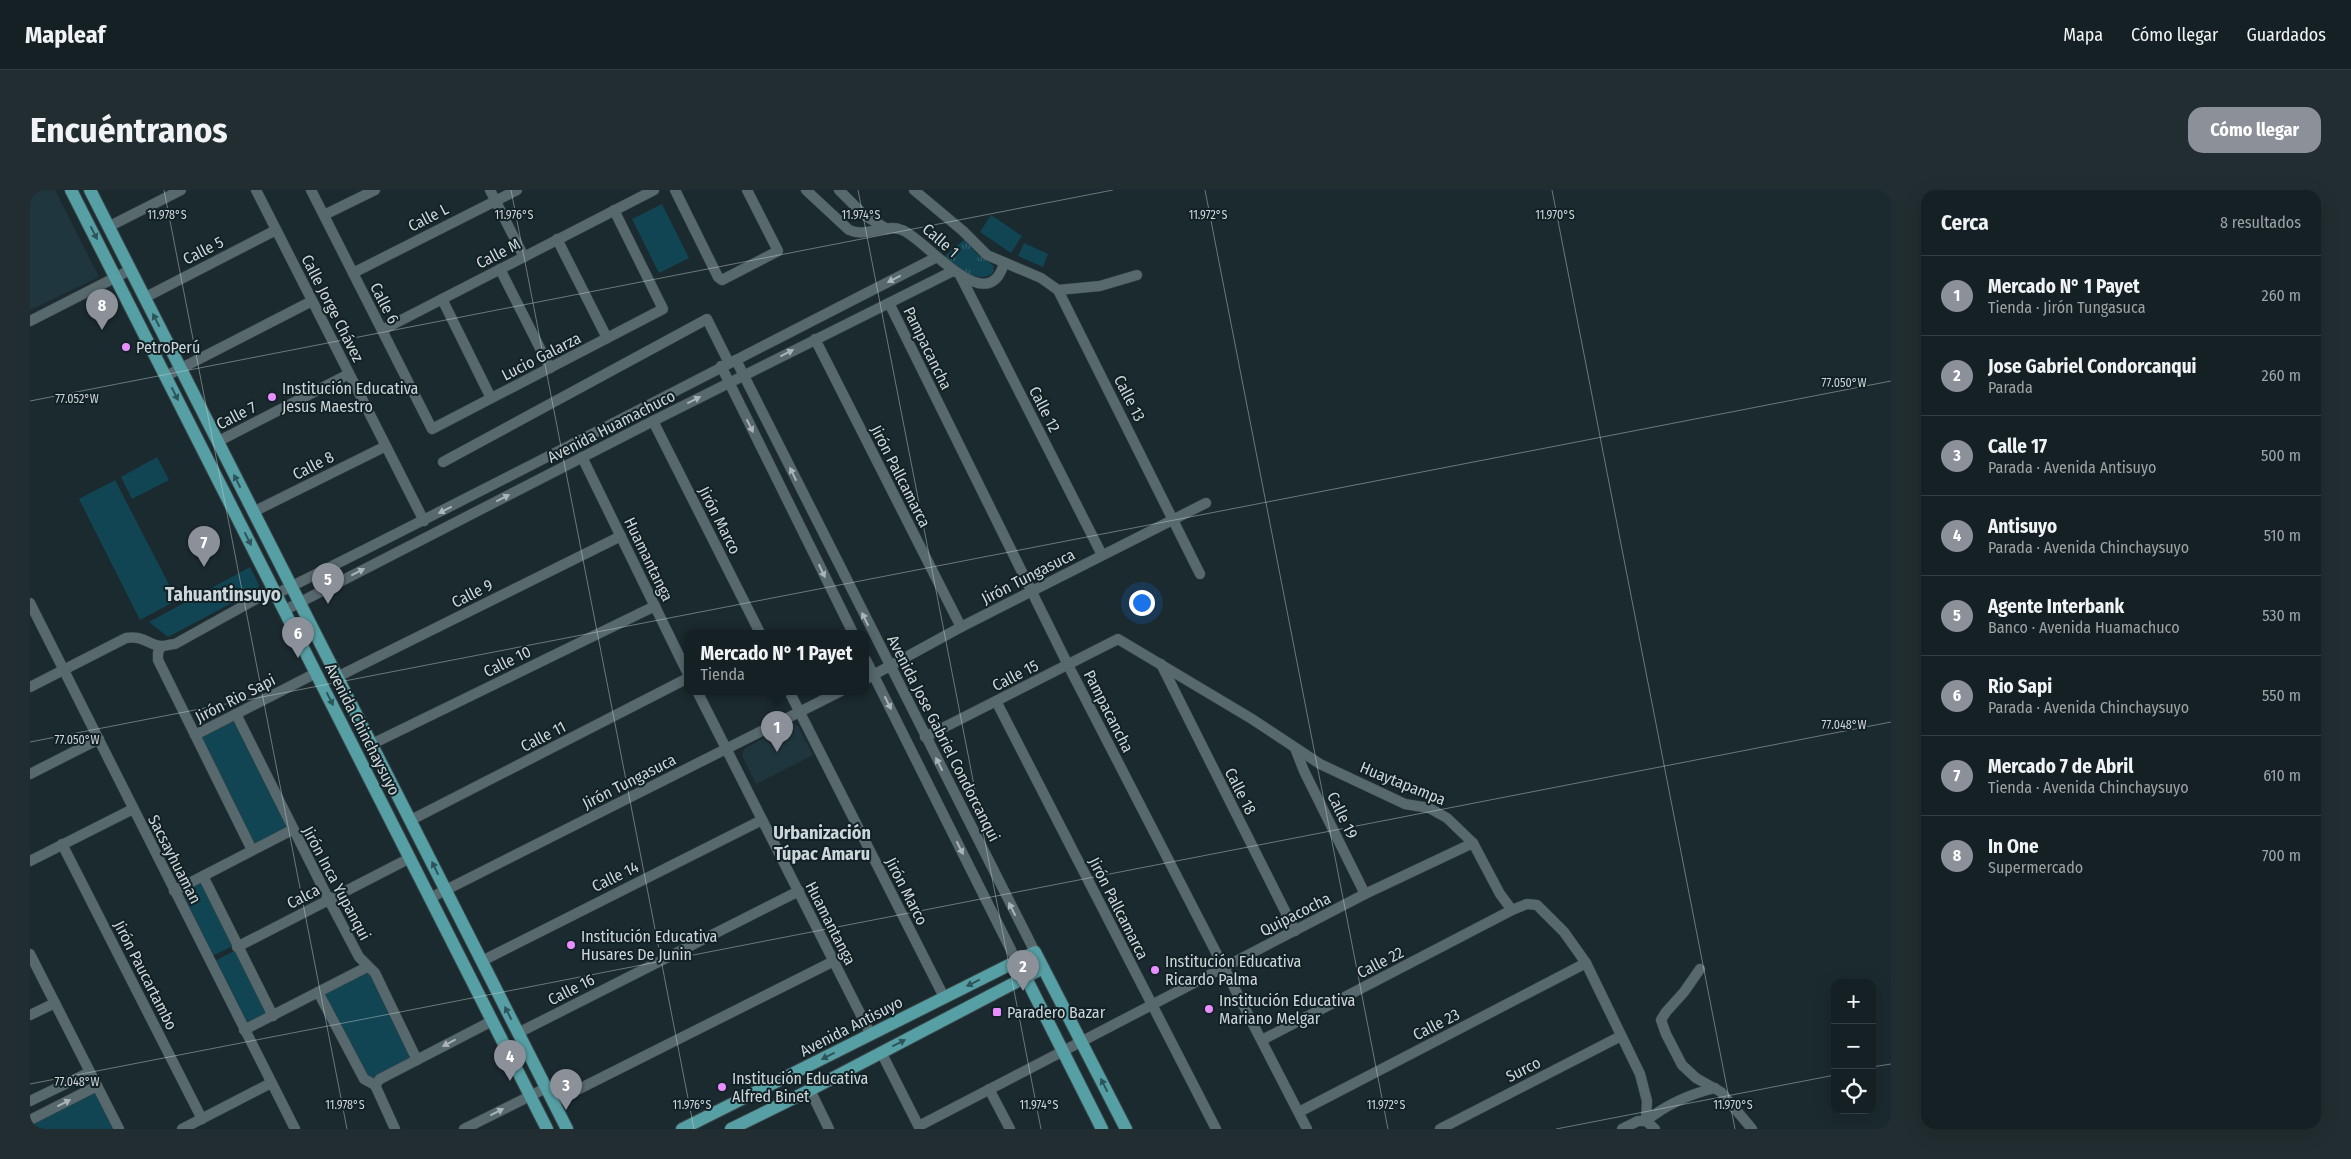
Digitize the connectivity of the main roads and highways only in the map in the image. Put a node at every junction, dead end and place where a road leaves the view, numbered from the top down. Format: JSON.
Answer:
{"nodes":[{"id":1,"x":71,"y":190,"type":"edge"},
{"id":2,"x":90,"y":190,"type":"edge"},
{"id":3,"x":1034,"y":952,"type":"joint"},
{"id":4,"x":1017,"y":962,"type":"junction"},
{"id":5,"x":1043,"y":968,"type":"junction"},
{"id":6,"x":1025,"y":978,"type":"junction"},
{"id":7,"x":737,"y":1128,"type":"edge"},
{"id":8,"x":547,"y":1129,"type":"edge"},
{"id":9,"x":567,"y":1129,"type":"edge"},
{"id":10,"x":682,"y":1129,"type":"edge"},
{"id":11,"x":1102,"y":1129,"type":"edge"},
{"id":12,"x":1126,"y":1129,"type":"edge"}],
"edges":[{"from":1,"to":8,"type":"main road","name":"Avenida Chinchaysuyo","one_way":true},
{"from":9,"to":2,"type":"main road","name":"Avenida Chinchaysuyo","one_way":true},
{"from":3,"to":4,"type":"main road","name":"Avenida Antisuyo"},
{"from":3,"to":5,"type":"main road","name":"Avenida Jose Gabriel Condorcanqui"},
{"from":4,"to":6,"type":"main road"},
{"from":4,"to":10,"type":"main road","name":"Avenida Antisuyo","one_way":true},
{"from":5,"to":6,"type":"main road"},
{"from":12,"to":5,"type":"main road","name":"Avenida Jose Gabriel Condorcanqui","one_way":true},
{"from":7,"to":6,"type":"main road","one_way":true},
{"from":6,"to":11,"type":"main road"}]}
